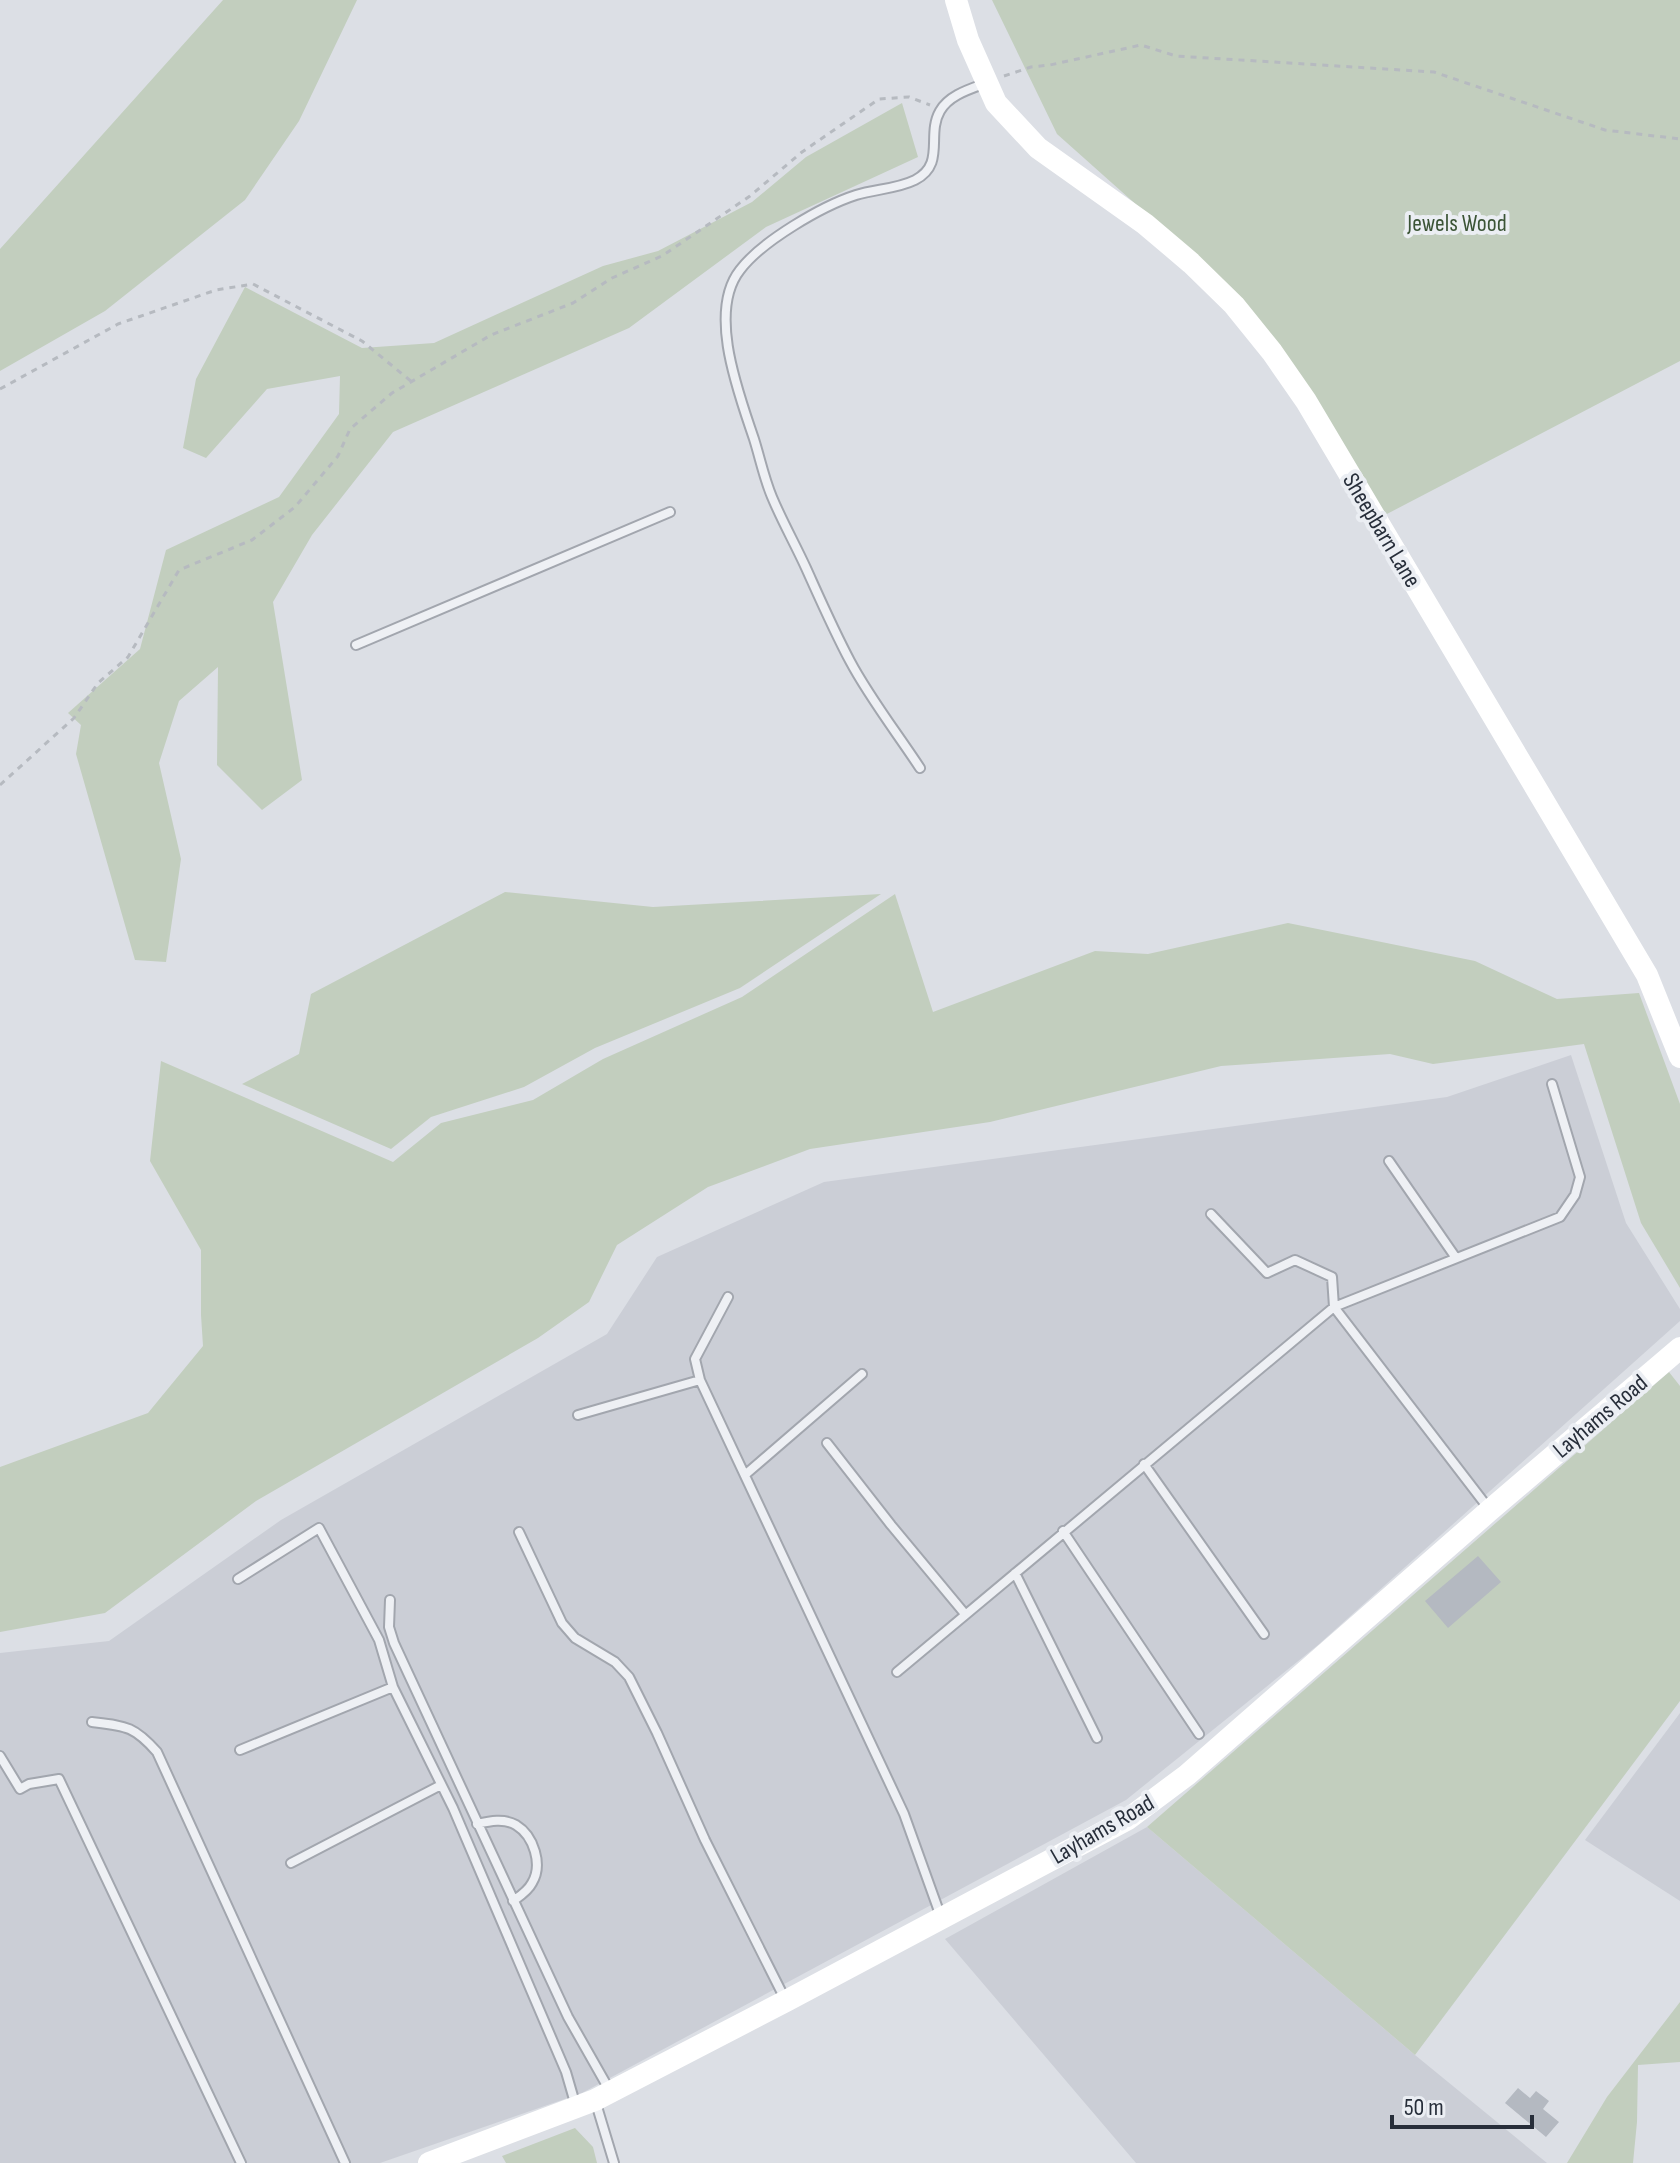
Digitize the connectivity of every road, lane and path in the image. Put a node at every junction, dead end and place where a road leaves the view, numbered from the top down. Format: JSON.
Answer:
{"nodes":[{"id":1,"x":956,"y":0,"type":"edge"},
{"id":2,"x":986,"y":83,"type":"junction"},
{"id":3,"x":940,"y":109,"type":"junction"},
{"id":4,"x":1680,"y":139,"type":"edge"},
{"id":5,"x":412,"y":382,"type":"junction"},
{"id":6,"x":0,"y":389,"type":"edge"},
{"id":7,"x":670,"y":512,"type":"dead end"},
{"id":8,"x":356,"y":645,"type":"dead end"},
{"id":9,"x":920,"y":768,"type":"dead end"},
{"id":10,"x":0,"y":785,"type":"edge"},
{"id":11,"x":1680,"y":1057,"type":"edge"},
{"id":12,"x":1552,"y":1084,"type":"dead end"},
{"id":13,"x":1389,"y":1161,"type":"dead end"},
{"id":14,"x":1211,"y":1214,"type":"dead end"},
{"id":15,"x":1456,"y":1258,"type":"junction"},
{"id":16,"x":728,"y":1297,"type":"dead end"},
{"id":17,"x":1334,"y":1307,"type":"junction"},
{"id":18,"x":1680,"y":1348,"type":"edge"},
{"id":19,"x":862,"y":1374,"type":"dead end"},
{"id":20,"x":700,"y":1380,"type":"junction"},
{"id":21,"x":578,"y":1415,"type":"dead end"},
{"id":22,"x":827,"y":1443,"type":"dead end"},
{"id":23,"x":1144,"y":1464,"type":"junction"},
{"id":24,"x":746,"y":1474,"type":"junction"},
{"id":25,"x":1490,"y":1510,"type":"junction"},
{"id":26,"x":1063,"y":1531,"type":"junction"},
{"id":27,"x":519,"y":1532,"type":"dead end"},
{"id":28,"x":1015,"y":1573,"type":"junction"},
{"id":29,"x":238,"y":1579,"type":"dead end"},
{"id":30,"x":390,"y":1600,"type":"dead end"},
{"id":31,"x":965,"y":1614,"type":"junction"},
{"id":32,"x":1264,"y":1634,"type":"dead end"},
{"id":33,"x":897,"y":1672,"type":"dead end"},
{"id":34,"x":393,"y":1687,"type":"junction"},
{"id":35,"x":92,"y":1722,"type":"dead end"},
{"id":36,"x":1199,"y":1734,"type":"dead end"},
{"id":37,"x":1097,"y":1738,"type":"dead end"},
{"id":38,"x":240,"y":1750,"type":"dead end"},
{"id":39,"x":0,"y":1756,"type":"edge"},
{"id":40,"x":441,"y":1785,"type":"junction"},
{"id":41,"x":477,"y":1824,"type":"junction"},
{"id":42,"x":291,"y":1863,"type":"dead end"},
{"id":43,"x":513,"y":1901,"type":"junction"},
{"id":44,"x":941,"y":1918,"type":"junction"},
{"id":45,"x":786,"y":2001,"type":"junction"},
{"id":46,"x":594,"y":2100,"type":"junction"},
{"id":47,"x":241,"y":2163,"type":"edge"},
{"id":48,"x":345,"y":2163,"type":"edge"},
{"id":49,"x":429,"y":2163,"type":"edge"},
{"id":50,"x":614,"y":2163,"type":"edge"}],
"edges":[{"from":1,"to":2,"type":"street","name":"Sheepbarn Lane"},
{"from":2,"to":3,"type":"lane"},
{"from":2,"to":4,"type":"path"},
{"from":2,"to":11,"type":"street","name":"Sheepbarn Lane"},
{"from":3,"to":5,"type":"path"},
{"from":3,"to":9,"type":"lane"},
{"from":5,"to":6,"type":"path"},
{"from":5,"to":10,"type":"path"},
{"from":7,"to":8,"type":"lane"},
{"from":12,"to":15,"type":"lane"},
{"from":13,"to":15,"type":"lane"},
{"from":14,"to":17,"type":"lane"},
{"from":15,"to":17,"type":"lane"},
{"from":16,"to":20,"type":"lane"},
{"from":17,"to":23,"type":"lane"},
{"from":17,"to":25,"type":"lane"},
{"from":18,"to":25,"type":"street","name":"Layhams Road"},
{"from":19,"to":24,"type":"lane"},
{"from":20,"to":21,"type":"lane"},
{"from":20,"to":24,"type":"lane"},
{"from":22,"to":31,"type":"lane"},
{"from":23,"to":26,"type":"lane"},
{"from":23,"to":32,"type":"lane"},
{"from":24,"to":44,"type":"lane"},
{"from":25,"to":44,"type":"street","name":"Layhams Road"},
{"from":26,"to":28,"type":"lane"},
{"from":26,"to":36,"type":"lane"},
{"from":27,"to":45,"type":"lane"},
{"from":28,"to":31,"type":"lane"},
{"from":28,"to":37,"type":"lane"},
{"from":29,"to":34,"type":"lane"},
{"from":30,"to":41,"type":"lane"},
{"from":31,"to":33,"type":"lane"},
{"from":34,"to":38,"type":"lane"},
{"from":34,"to":40,"type":"lane"},
{"from":35,"to":48,"type":"lane"},
{"from":39,"to":47,"type":"lane"},
{"from":40,"to":42,"type":"lane"},
{"from":40,"to":46,"type":"lane"},
{"from":41,"to":43,"type":"lane"},
{"from":41,"to":43,"type":"lane"},
{"from":43,"to":46,"type":"lane"},
{"from":44,"to":45,"type":"street","name":"Layhams Road"},
{"from":45,"to":46,"type":"street","name":"Layhams Road"},
{"from":46,"to":49,"type":"street","name":"Layhams Road"},
{"from":46,"to":50,"type":"lane"}]}
